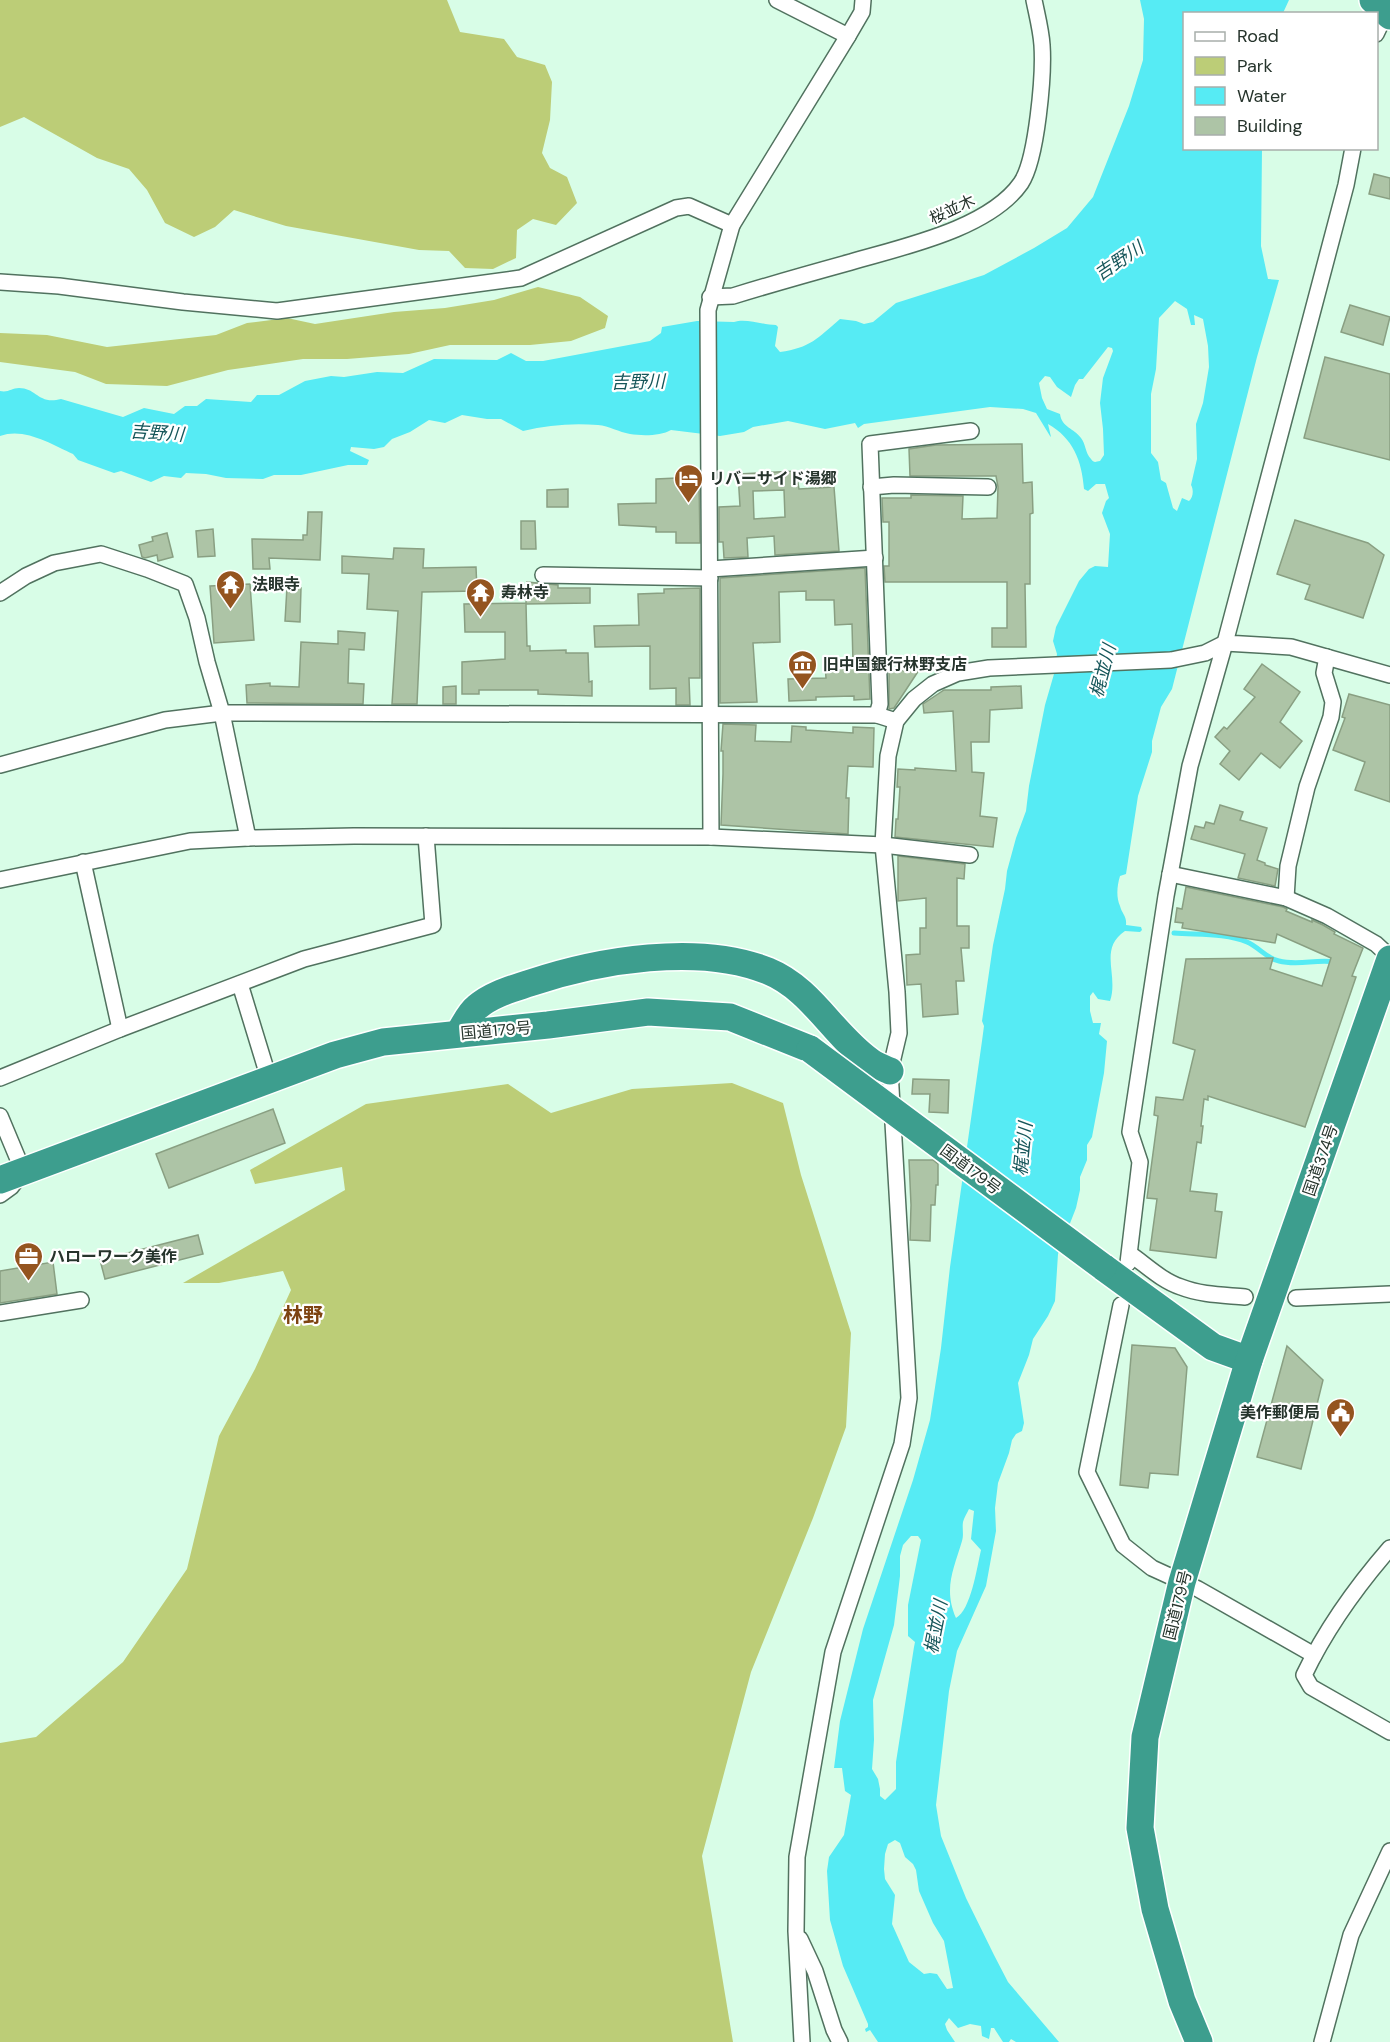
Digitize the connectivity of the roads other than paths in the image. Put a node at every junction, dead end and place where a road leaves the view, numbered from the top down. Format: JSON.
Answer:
{"nodes":[{"id":1,"x":777,"y":0,"type":"edge"},
{"id":2,"x":863,"y":0,"type":"edge"},
{"id":3,"x":1034,"y":0,"type":"edge"},
{"id":4,"x":848,"y":36,"type":"junction"},
{"id":5,"x":1353,"y":150,"type":"edge"},
{"id":6,"x":732,"y":225,"type":"junction"},
{"id":7,"x":0,"y":282,"type":"edge"},
{"id":8,"x":709,"y":303,"type":"junction"},
{"id":9,"x":971,"y":431,"type":"dead end"},
{"id":10,"x":871,"y":487,"type":"junction"},
{"id":11,"x":988,"y":487,"type":"dead end"},
{"id":12,"x":875,"y":558,"type":"junction"},
{"id":13,"x":710,"y":574,"type":"junction"},
{"id":14,"x":543,"y":575,"type":"dead end"},
{"id":15,"x":0,"y":593,"type":"edge"},
{"id":16,"x":1226,"y":643,"type":"junction"},
{"id":17,"x":1327,"y":657,"type":"junction"},
{"id":18,"x":1390,"y":675,"type":"edge"},
{"id":19,"x":222,"y":713,"type":"junction"},
{"id":20,"x":710,"y":715,"type":"junction"},
{"id":21,"x":877,"y":715,"type":"junction"},
{"id":22,"x":896,"y":721,"type":"junction"},
{"id":23,"x":0,"y":765,"type":"edge"},
{"id":24,"x":426,"y":836,"type":"junction"},
{"id":25,"x":711,"y":837,"type":"junction"},
{"id":26,"x":249,"y":838,"type":"junction"},
{"id":27,"x":883,"y":845,"type":"junction"},
{"id":28,"x":970,"y":855,"type":"dead end"},
{"id":29,"x":83,"y":862,"type":"junction"},
{"id":30,"x":1170,"y":874,"type":"junction"},
{"id":31,"x":0,"y":880,"type":"edge"},
{"id":32,"x":1286,"y":898,"type":"junction"},
{"id":33,"x":1390,"y":958,"type":"edge"},
{"id":34,"x":240,"y":984,"type":"junction"},
{"id":35,"x":120,"y":1029,"type":"junction"},
{"id":36,"x":459,"y":1033,"type":"junction"},
{"id":37,"x":890,"y":1071,"type":"junction"},
{"id":38,"x":0,"y":1078,"type":"edge"},
{"id":39,"x":269,"y":1079,"type":"junction"},
{"id":40,"x":0,"y":1116,"type":"edge"},
{"id":41,"x":11,"y":1176,"type":"edge"},
{"id":42,"x":0,"y":1195,"type":"edge"},
{"id":43,"x":1120,"y":1261,"type":"junction"},
{"id":44,"x":1390,"y":1294,"type":"edge"},
{"id":45,"x":1245,"y":1297,"type":"dead end"},
{"id":46,"x":1296,"y":1298,"type":"dead end"},
{"id":47,"x":81,"y":1300,"type":"dead end"},
{"id":48,"x":1121,"y":1305,"type":"dead end"},
{"id":49,"x":0,"y":1313,"type":"edge"},
{"id":50,"x":1249,"y":1360,"type":"junction"},
{"id":51,"x":1390,"y":1548,"type":"edge"},
{"id":52,"x":1182,"y":1582,"type":"junction"},
{"id":53,"x":1314,"y":1655,"type":"junction"},
{"id":54,"x":1390,"y":1732,"type":"edge"},
{"id":55,"x":1390,"y":1851,"type":"edge"},
{"id":56,"x":796,"y":1930,"type":"junction"},
{"id":57,"x":802,"y":2042,"type":"edge"},
{"id":58,"x":840,"y":2042,"type":"edge"},
{"id":59,"x":1199,"y":2042,"type":"edge"},
{"id":60,"x":1322,"y":2042,"type":"edge"}],
"edges":[{"from":1,"to":4,"type":"street"},
{"from":2,"to":4,"type":"street"},
{"from":3,"to":8,"type":"street","name":"桜並木"},
{"from":4,"to":6,"type":"street"},
{"from":5,"to":16,"type":"street"},
{"from":6,"to":7,"type":"street"},
{"from":6,"to":8,"type":"street"},
{"from":8,"to":13,"type":"street"},
{"from":9,"to":10,"type":"street"},
{"from":10,"to":11,"type":"street"},
{"from":10,"to":12,"type":"street"},
{"from":12,"to":13,"type":"street"},
{"from":12,"to":21,"type":"street"},
{"from":13,"to":14,"type":"street"},
{"from":13,"to":20,"type":"street"},
{"from":15,"to":19,"type":"street"},
{"from":16,"to":17,"type":"street"},
{"from":16,"to":22,"type":"street"},
{"from":16,"to":30,"type":"street"},
{"from":17,"to":18,"type":"street"},
{"from":17,"to":32,"type":"street"},
{"from":19,"to":20,"type":"street"},
{"from":19,"to":23,"type":"street"},
{"from":19,"to":26,"type":"street"},
{"from":20,"to":21,"type":"street"},
{"from":20,"to":25,"type":"street"},
{"from":21,"to":22,"type":"street"},
{"from":22,"to":27,"type":"street"},
{"from":24,"to":25,"type":"street"},
{"from":24,"to":26,"type":"street"},
{"from":24,"to":34,"type":"street"},
{"from":25,"to":27,"type":"street"},
{"from":26,"to":29,"type":"street"},
{"from":27,"to":28,"type":"street"},
{"from":27,"to":37,"type":"street"},
{"from":29,"to":31,"type":"street"},
{"from":29,"to":35,"type":"street"},
{"from":30,"to":32,"type":"street"},
{"from":30,"to":43,"type":"street"},
{"from":32,"to":33,"type":"street"},
{"from":33,"to":50,"type":"highway","name":"国道374号"},
{"from":34,"to":35,"type":"street"},
{"from":34,"to":39,"type":"street"},
{"from":35,"to":38,"type":"street"},
{"from":36,"to":37,"type":"highway"},
{"from":36,"to":39,"type":"highway","name":"国道179号"},
{"from":36,"to":43,"type":"highway","name":"国道179号","bridge":true},
{"from":37,"to":56,"type":"street"},
{"from":39,"to":41,"type":"highway","name":"国道179号"},
{"from":40,"to":41,"type":"street"},
{"from":41,"to":42,"type":"street"},
{"from":43,"to":45,"type":"street"},
{"from":43,"to":50,"type":"highway","name":"国道179号"},
{"from":44,"to":46,"type":"street"},
{"from":47,"to":49,"type":"street"},
{"from":48,"to":52,"type":"street"},
{"from":50,"to":52,"type":"highway","name":"国道179号"},
{"from":51,"to":53,"type":"street"},
{"from":52,"to":53,"type":"street"},
{"from":52,"to":59,"type":"highway","name":"国道179号"},
{"from":53,"to":54,"type":"street"},
{"from":55,"to":60,"type":"street"},
{"from":56,"to":57,"type":"street"},
{"from":56,"to":58,"type":"street"}]}
